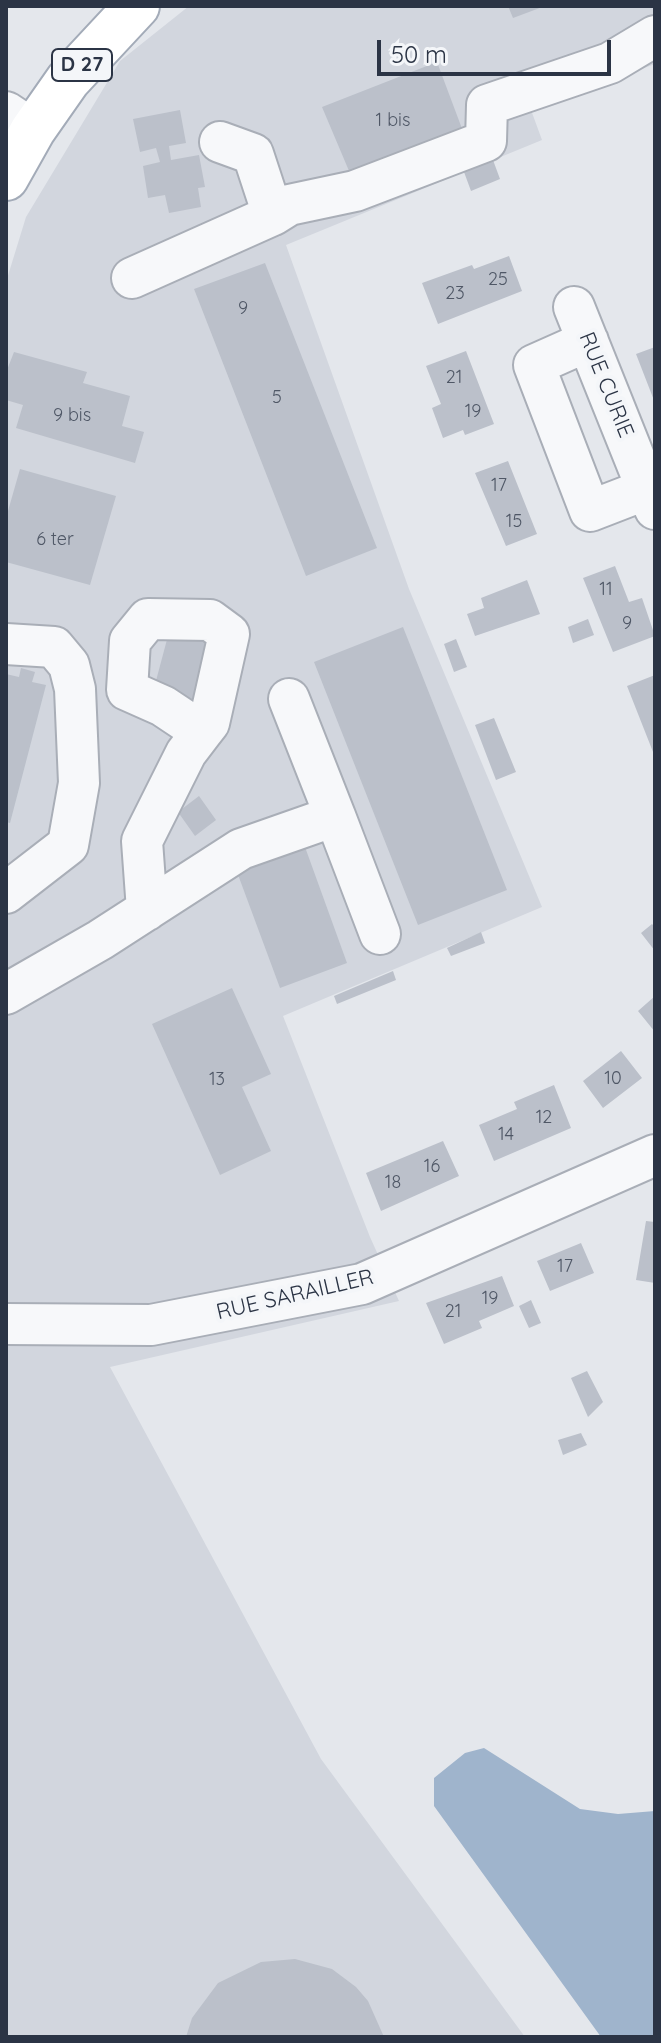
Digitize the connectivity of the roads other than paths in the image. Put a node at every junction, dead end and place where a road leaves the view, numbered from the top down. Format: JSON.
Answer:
{"nodes":[{"id":1,"x":137,"y":6,"type":"edge"},
{"id":2,"x":655,"y":36,"type":"edge"},
{"id":3,"x":19,"y":121,"type":"edge"},
{"id":4,"x":220,"y":142,"type":"dead end"},
{"id":5,"x":6,"y":178,"type":"edge"},
{"id":6,"x":273,"y":215,"type":"junction"},
{"id":7,"x":132,"y":278,"type":"dead end"},
{"id":8,"x":651,"y":499,"type":"edge"},
{"id":9,"x":6,"y":644,"type":"edge"},
{"id":10,"x":289,"y":699,"type":"dead end"},
{"id":11,"x":202,"y":732,"type":"dead end"},
{"id":12,"x":335,"y":816,"type":"junction"},
{"id":13,"x":6,"y":893,"type":"edge"},
{"id":14,"x":147,"y":910,"type":"junction"},
{"id":15,"x":380,"y":934,"type":"dead end"},
{"id":16,"x":6,"y":994,"type":"edge"},
{"id":17,"x":655,"y":1155,"type":"edge"},
{"id":18,"x":6,"y":1324,"type":"edge"}],
"edges":[{"from":1,"to":3,"type":"main road","number":"D 27"},
{"from":2,"to":6,"type":"street"},
{"from":3,"to":5,"type":"main road","number":"D 27"},
{"from":4,"to":6,"type":"street"},
{"from":6,"to":7,"type":"street"},
{"from":8,"to":8,"type":"street","name":"RUE CURIE"},
{"from":9,"to":13,"type":"street"},
{"from":10,"to":12,"type":"street"},
{"from":11,"to":14,"type":"street"},
{"from":12,"to":14,"type":"street"},
{"from":12,"to":15,"type":"street"},
{"from":14,"to":16,"type":"street"},
{"from":17,"to":18,"type":"street","name":"RUE SARAILLER"}]}
